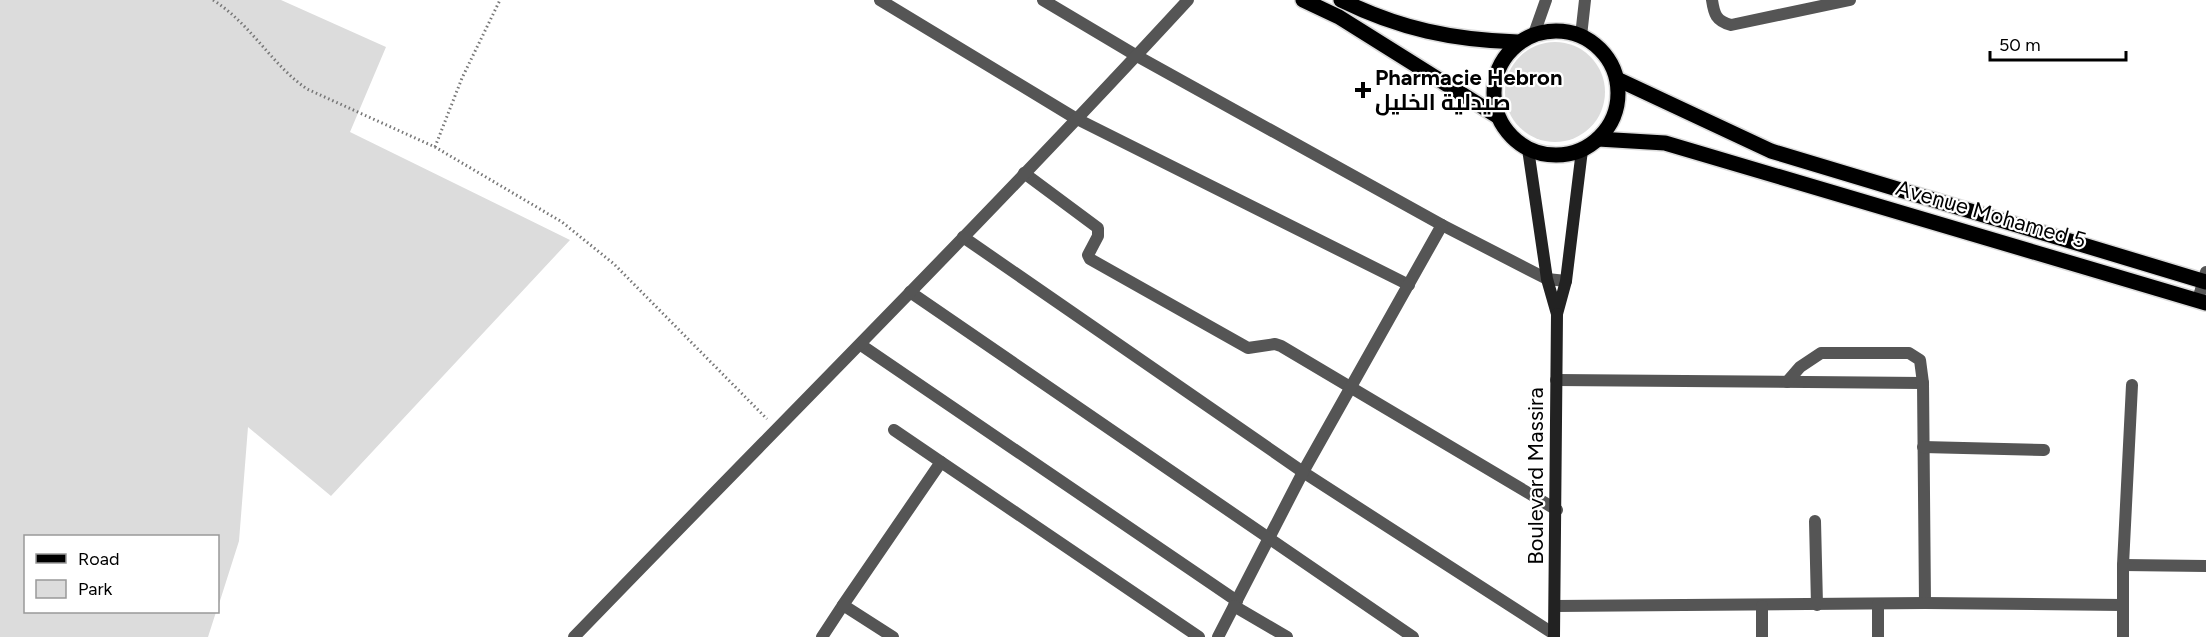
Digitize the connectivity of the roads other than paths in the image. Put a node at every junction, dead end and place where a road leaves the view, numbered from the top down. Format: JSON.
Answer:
{"nodes":[{"id":1,"x":880,"y":0,"type":"edge"},
{"id":2,"x":1043,"y":0,"type":"edge"},
{"id":3,"x":1188,"y":0,"type":"edge"},
{"id":4,"x":1303,"y":0,"type":"edge"},
{"id":5,"x":1546,"y":0,"type":"edge"},
{"id":6,"x":1585,"y":0,"type":"edge"},
{"id":7,"x":1712,"y":0,"type":"edge"},
{"id":8,"x":1850,"y":0,"type":"edge"},
{"id":9,"x":1349,"y":2,"type":"edge"},
{"id":10,"x":1807,"y":4,"type":"edge"},
{"id":11,"x":1352,"y":26,"type":"junction"},
{"id":12,"x":1533,"y":34,"type":"junction"},
{"id":13,"x":1581,"y":36,"type":"junction"},
{"id":14,"x":1518,"y":42,"type":"junction"},
{"id":15,"x":1137,"y":56,"type":"junction"},
{"id":16,"x":1617,"y":79,"type":"junction"},
{"id":17,"x":1497,"y":116,"type":"junction"},
{"id":18,"x":1076,"y":118,"type":"junction"},
{"id":19,"x":1598,"y":139,"type":"junction"},
{"id":20,"x":1528,"y":149,"type":"junction"},
{"id":21,"x":1582,"y":150,"type":"junction"},
{"id":22,"x":1024,"y":172,"type":"junction"},
{"id":23,"x":1442,"y":225,"type":"junction"},
{"id":24,"x":963,"y":237,"type":"junction"},
{"id":25,"x":2205,"y":278,"type":"edge"},
{"id":26,"x":1547,"y":279,"type":"junction"},
{"id":27,"x":1566,"y":281,"type":"junction"},
{"id":28,"x":1409,"y":285,"type":"junction"},
{"id":29,"x":910,"y":292,"type":"junction"},
{"id":30,"x":2202,"y":302,"type":"edge"},
{"id":31,"x":1557,"y":314,"type":"junction"},
{"id":32,"x":861,"y":345,"type":"junction"},
{"id":33,"x":1556,"y":380,"type":"junction"},
{"id":34,"x":1788,"y":382,"type":"junction"},
{"id":35,"x":1923,"y":383,"type":"junction"},
{"id":36,"x":2132,"y":385,"type":"dead end"},
{"id":37,"x":1349,"y":388,"type":"junction"},
{"id":38,"x":894,"y":430,"type":"dead end"},
{"id":39,"x":1923,"y":447,"type":"junction"},
{"id":40,"x":2044,"y":450,"type":"dead end"},
{"id":41,"x":941,"y":462,"type":"junction"},
{"id":42,"x":1303,"y":472,"type":"junction"},
{"id":43,"x":1557,"y":510,"type":"junction"},
{"id":44,"x":1815,"y":521,"type":"dead end"},
{"id":45,"x":1270,"y":539,"type":"junction"},
{"id":46,"x":2123,"y":565,"type":"junction"},
{"id":47,"x":2206,"y":566,"type":"edge"},
{"id":48,"x":1236,"y":603,"type":"junction"},
{"id":49,"x":1924,"y":603,"type":"junction"},
{"id":50,"x":843,"y":604,"type":"junction"},
{"id":51,"x":1878,"y":604,"type":"junction"},
{"id":52,"x":1817,"y":605,"type":"junction"},
{"id":53,"x":2123,"y":605,"type":"junction"},
{"id":54,"x":1555,"y":606,"type":"junction"},
{"id":55,"x":1762,"y":606,"type":"junction"},
{"id":56,"x":1554,"y":636,"type":"edge"},
{"id":57,"x":574,"y":637,"type":"edge"},
{"id":58,"x":822,"y":637,"type":"edge"},
{"id":59,"x":893,"y":637,"type":"edge"},
{"id":60,"x":1199,"y":637,"type":"edge"},
{"id":61,"x":1218,"y":637,"type":"edge"},
{"id":62,"x":1287,"y":637,"type":"edge"},
{"id":63,"x":1413,"y":637,"type":"edge"},
{"id":64,"x":1762,"y":637,"type":"edge"},
{"id":65,"x":1878,"y":637,"type":"edge"},
{"id":66,"x":2123,"y":637,"type":"edge"}],
"edges":[{"from":1,"to":18,"type":"street"},
{"from":2,"to":15,"type":"street"},
{"from":3,"to":15,"type":"street"},
{"from":4,"to":11,"type":"main road"},
{"from":5,"to":12,"type":"street"},
{"from":6,"to":13,"type":"street"},
{"from":7,"to":10,"type":"street"},
{"from":8,"to":10,"type":"street"},
{"from":9,"to":11,"type":"street"},
{"from":9,"to":14,"type":"main road"},
{"from":11,"to":17,"type":"main road"},
{"from":12,"to":13,"type":"main road"},
{"from":12,"to":14,"type":"main road"},
{"from":13,"to":16,"type":"main road"},
{"from":14,"to":17,"type":"main road"},
{"from":15,"to":18,"type":"street"},
{"from":15,"to":23,"type":"street"},
{"from":16,"to":19,"type":"main road"},
{"from":16,"to":25,"type":"main road","name":"Avenue Mohamed 5"},
{"from":17,"to":20,"type":"main road"},
{"from":18,"to":22,"type":"street"},
{"from":18,"to":28,"type":"street"},
{"from":19,"to":21,"type":"main road"},
{"from":19,"to":30,"type":"main road","name":"Avenue Mohamed 5"},
{"from":20,"to":21,"type":"main road"},
{"from":20,"to":26,"type":"main road"},
{"from":21,"to":27,"type":"main road"},
{"from":22,"to":24,"type":"street"},
{"from":22,"to":37,"type":"street"},
{"from":23,"to":26,"type":"street"},
{"from":23,"to":28,"type":"street"},
{"from":24,"to":29,"type":"street"},
{"from":24,"to":42,"type":"street"},
{"from":25,"to":30,"type":"street"},
{"from":26,"to":27,"type":"street"},
{"from":26,"to":31,"type":"main road"},
{"from":27,"to":31,"type":"main road"},
{"from":28,"to":37,"type":"street"},
{"from":29,"to":32,"type":"street"},
{"from":29,"to":45,"type":"street"},
{"from":31,"to":33,"type":"main road","name":"Boulevard Massira"},
{"from":32,"to":48,"type":"street"},
{"from":32,"to":57,"type":"street"},
{"from":33,"to":34,"type":"street"},
{"from":33,"to":43,"type":"main road","name":"Boulevard Massira"},
{"from":34,"to":35,"type":"street"},
{"from":34,"to":35,"type":"street"},
{"from":35,"to":39,"type":"street"},
{"from":36,"to":46,"type":"street"},
{"from":37,"to":42,"type":"street"},
{"from":37,"to":43,"type":"street"},
{"from":38,"to":41,"type":"street"},
{"from":39,"to":40,"type":"street"},
{"from":39,"to":49,"type":"street"},
{"from":41,"to":50,"type":"street"},
{"from":41,"to":60,"type":"street"},
{"from":42,"to":45,"type":"street"},
{"from":42,"to":56,"type":"street"},
{"from":43,"to":54,"type":"main road","name":"Boulevard Massira"},
{"from":44,"to":52,"type":"street"},
{"from":45,"to":48,"type":"street"},
{"from":45,"to":63,"type":"street"},
{"from":46,"to":47,"type":"street"},
{"from":46,"to":53,"type":"street"},
{"from":48,"to":61,"type":"street"},
{"from":48,"to":62,"type":"street"},
{"from":49,"to":51,"type":"street"},
{"from":49,"to":53,"type":"street"},
{"from":50,"to":58,"type":"street"},
{"from":50,"to":59,"type":"street"},
{"from":51,"to":52,"type":"street"},
{"from":51,"to":65,"type":"street"},
{"from":52,"to":55,"type":"street"},
{"from":53,"to":66,"type":"street"},
{"from":54,"to":55,"type":"street"},
{"from":54,"to":56,"type":"main road","name":"Boulevard Massira"},
{"from":55,"to":64,"type":"street"}]}
